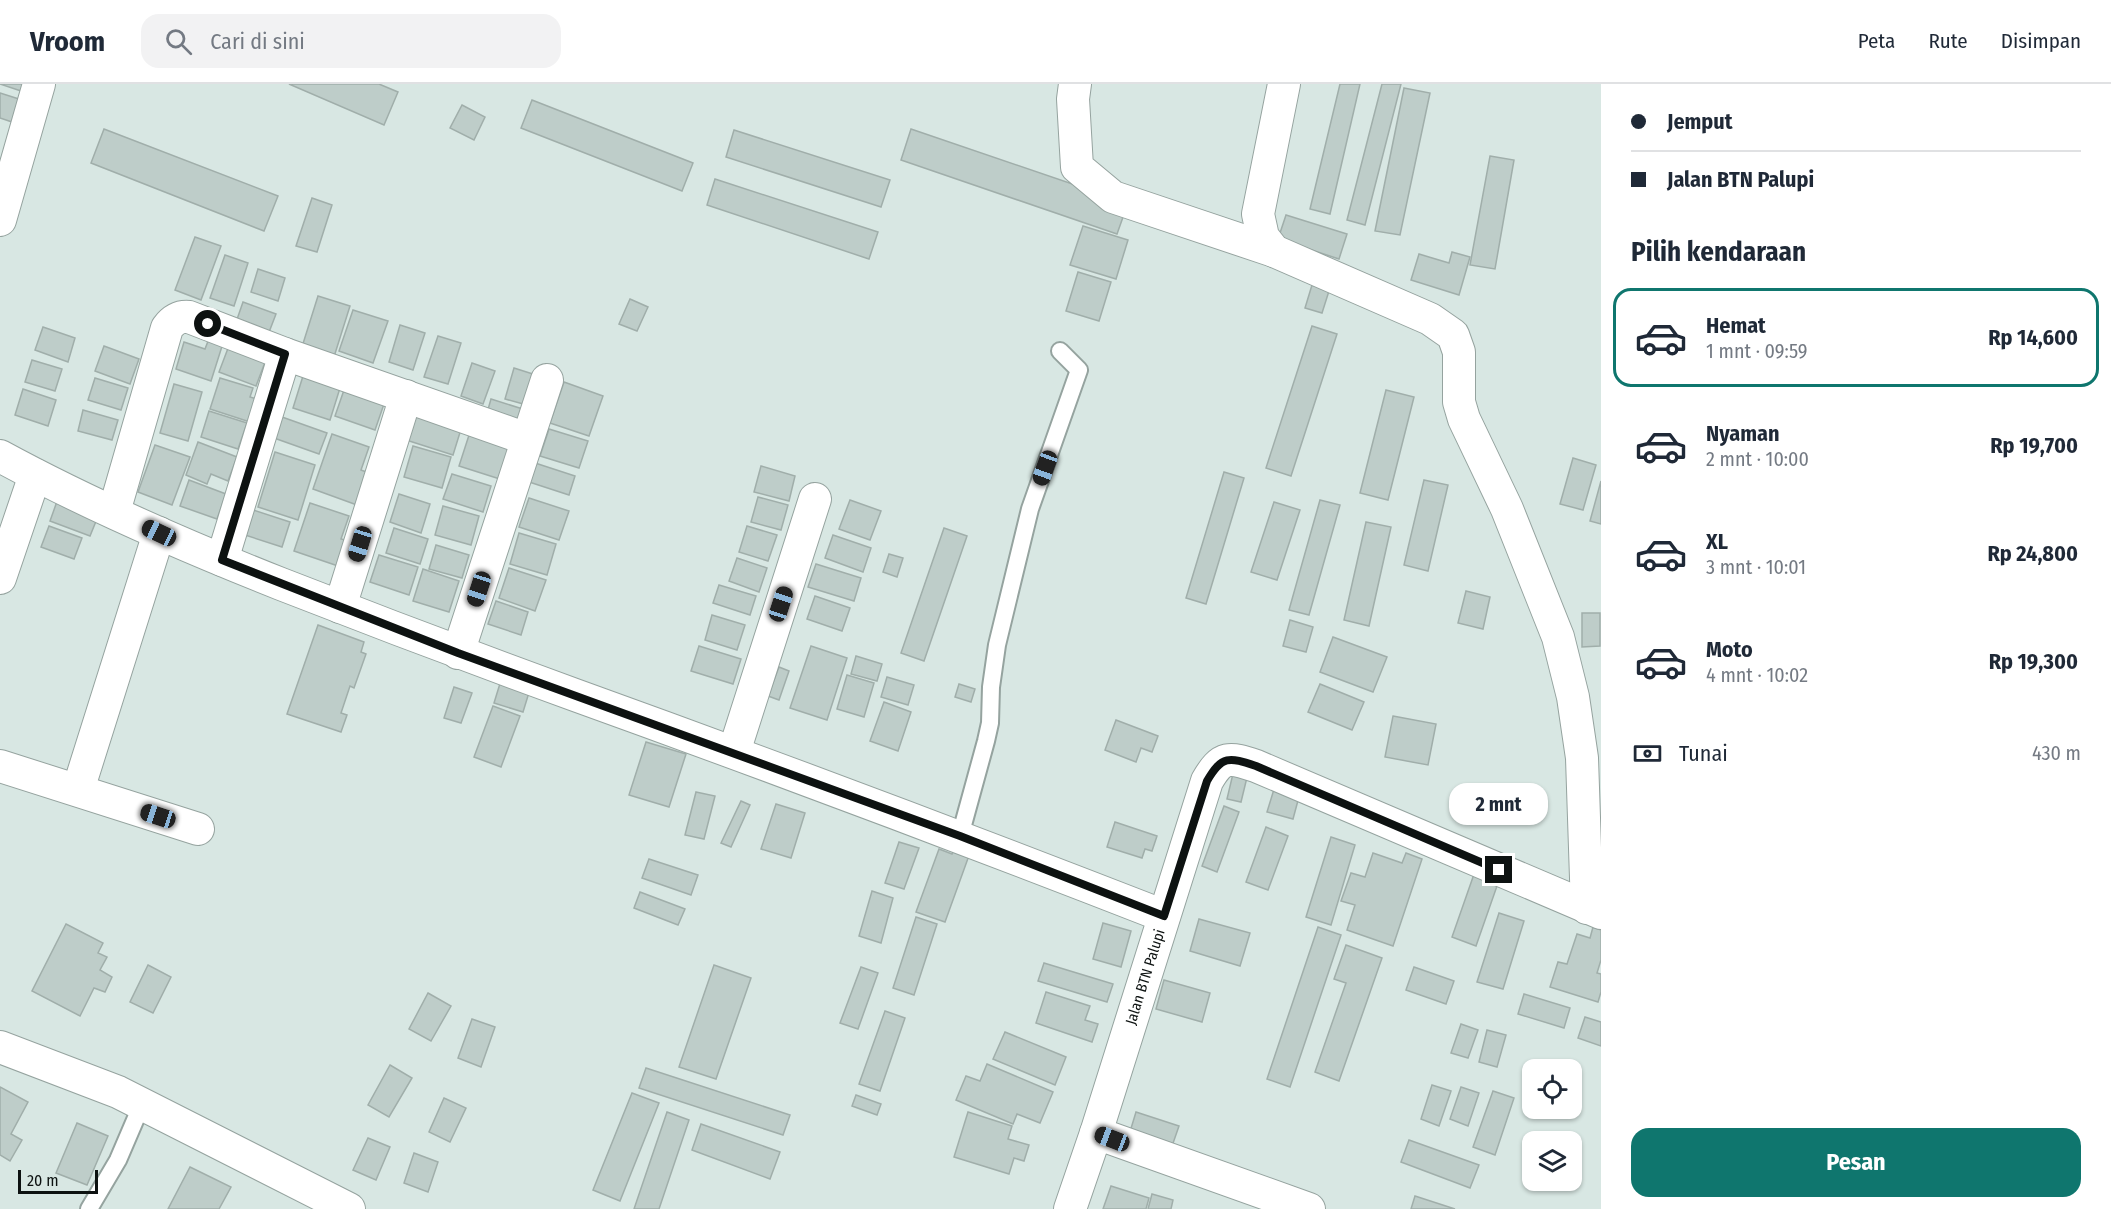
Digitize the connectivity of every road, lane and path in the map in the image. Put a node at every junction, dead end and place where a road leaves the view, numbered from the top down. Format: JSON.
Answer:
{"nodes":[{"id":1,"x":39,"y":84,"type":"edge"},
{"id":2,"x":1075,"y":84,"type":"edge"},
{"id":3,"x":1284,"y":84,"type":"edge"},
{"id":4,"x":9,"y":155,"type":"edge"},
{"id":5,"x":0,"y":220,"type":"edge"},
{"id":6,"x":1274,"y":251,"type":"junction"},
{"id":7,"x":1060,"y":351,"type":"dead end"},
{"id":8,"x":285,"y":354,"type":"junction"},
{"id":9,"x":547,"y":380,"type":"dead end"},
{"id":10,"x":406,"y":396,"type":"junction"},
{"id":11,"x":527,"y":439,"type":"junction"},
{"id":12,"x":0,"y":456,"type":"edge"},
{"id":13,"x":35,"y":475,"type":"junction"},
{"id":14,"x":815,"y":499,"type":"dead end"},
{"id":15,"x":114,"y":512,"type":"junction"},
{"id":16,"x":159,"y":533,"type":"junction"},
{"id":17,"x":222,"y":560,"type":"junction"},
{"id":18,"x":0,"y":578,"type":"edge"},
{"id":19,"x":340,"y":607,"type":"junction"},
{"id":20,"x":458,"y":653,"type":"junction"},
{"id":21,"x":734,"y":752,"type":"junction"},
{"id":22,"x":0,"y":766,"type":"edge"},
{"id":23,"x":78,"y":790,"type":"junction"},
{"id":24,"x":198,"y":830,"type":"dead end"},
{"id":25,"x":960,"y":836,"type":"junction"},
{"id":26,"x":1594,"y":910,"type":"edge"},
{"id":27,"x":1164,"y":916,"type":"junction"},
{"id":28,"x":0,"y":1047,"type":"edge"},
{"id":29,"x":142,"y":1104,"type":"junction"},
{"id":30,"x":1096,"y":1133,"type":"junction"},
{"id":31,"x":89,"y":1209,"type":"edge"},
{"id":32,"x":349,"y":1209,"type":"edge"},
{"id":33,"x":1070,"y":1209,"type":"edge"},
{"id":34,"x":1309,"y":1209,"type":"edge"}],
"edges":[{"from":1,"to":4,"type":"street"},
{"from":2,"to":6,"type":"street"},
{"from":3,"to":6,"type":"street"},
{"from":4,"to":5,"type":"street"},
{"from":6,"to":26,"type":"street"},
{"from":7,"to":25,"type":"lane"},
{"from":8,"to":10,"type":"street"},
{"from":8,"to":15,"type":"street"},
{"from":8,"to":17,"type":"street"},
{"from":9,"to":11,"type":"street"},
{"from":10,"to":11,"type":"street"},
{"from":10,"to":19,"type":"street"},
{"from":11,"to":20,"type":"street"},
{"from":12,"to":13,"type":"street"},
{"from":13,"to":15,"type":"street"},
{"from":13,"to":18,"type":"street"},
{"from":14,"to":21,"type":"street"},
{"from":15,"to":16,"type":"street"},
{"from":16,"to":17,"type":"street"},
{"from":16,"to":23,"type":"street"},
{"from":17,"to":19,"type":"street"},
{"from":19,"to":20,"type":"street"},
{"from":20,"to":21,"type":"street"},
{"from":21,"to":25,"type":"street"},
{"from":22,"to":23,"type":"street"},
{"from":23,"to":24,"type":"street"},
{"from":25,"to":27,"type":"street"},
{"from":26,"to":27,"type":"street","name":"Jalan BTN Palupi"},
{"from":27,"to":30,"type":"street","name":"Jalan BTN Palupi"},
{"from":28,"to":29,"type":"street"},
{"from":29,"to":31,"type":"lane"},
{"from":29,"to":32,"type":"street"},
{"from":30,"to":33,"type":"street","name":"Jalan BTN Palupi"},
{"from":30,"to":34,"type":"street"}]}
